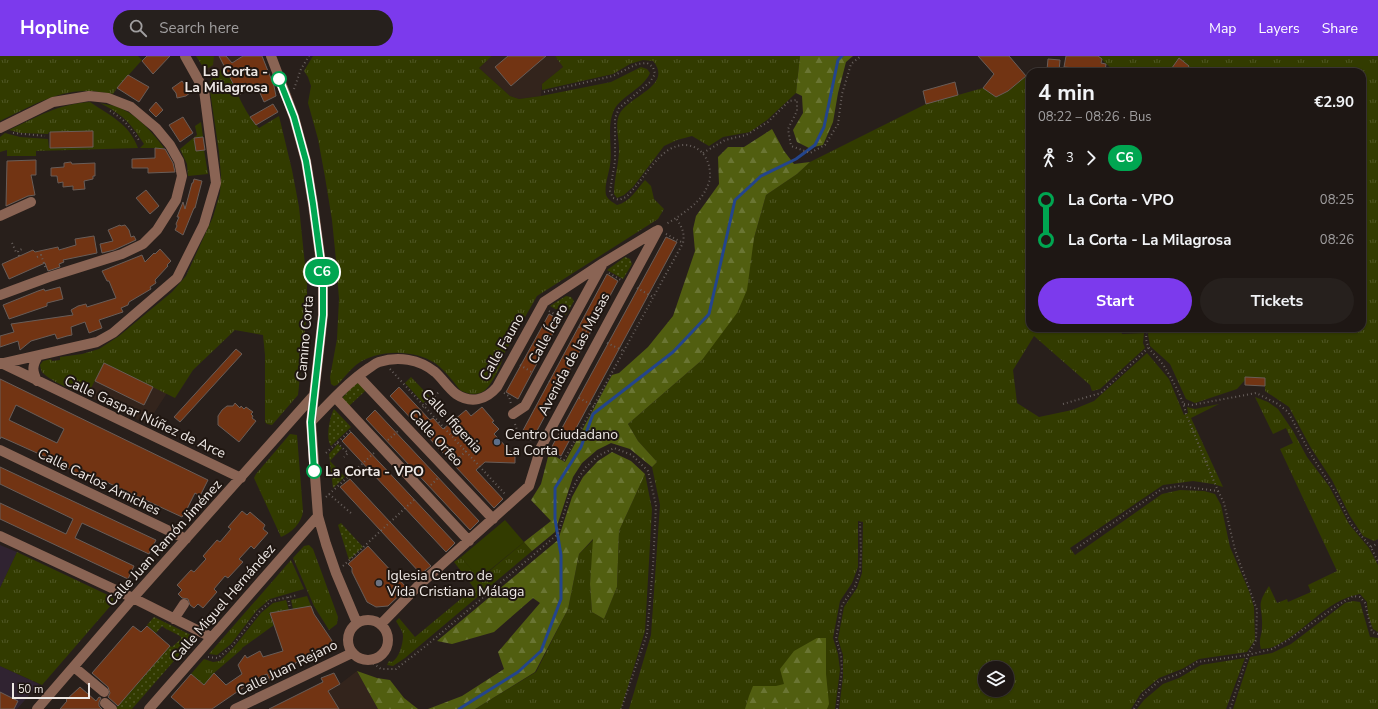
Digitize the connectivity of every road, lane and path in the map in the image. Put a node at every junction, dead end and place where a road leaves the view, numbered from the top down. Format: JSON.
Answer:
{"nodes":[{"id":1,"x":185,"y":56,"type":"edge"},
{"id":2,"x":271,"y":56,"type":"edge"},
{"id":3,"x":309,"y":56,"type":"edge"},
{"id":4,"x":861,"y":56,"type":"edge"},
{"id":5,"x":544,"y":92,"type":"dead end"},
{"id":6,"x":289,"y":103,"type":"junction"},
{"id":7,"x":109,"y":110,"type":"dead end"},
{"id":8,"x":4,"y":130,"type":"edge"},
{"id":9,"x":45,"y":136,"type":"dead end"},
{"id":10,"x":140,"y":142,"type":"dead end"},
{"id":11,"x":703,"y":153,"type":"junction"},
{"id":12,"x":31,"y":202,"type":"dead end"},
{"id":13,"x":0,"y":216,"type":"edge"},
{"id":14,"x":676,"y":218,"type":"junction"},
{"id":15,"x":658,"y":230,"type":"junction"},
{"id":16,"x":12,"y":243,"type":"dead end"},
{"id":17,"x":683,"y":243,"type":"junction"},
{"id":18,"x":22,"y":249,"type":"dead end"},
{"id":19,"x":18,"y":251,"type":"junction"},
{"id":20,"x":20,"y":256,"type":"dead end"},
{"id":21,"x":37,"y":257,"type":"dead end"},
{"id":22,"x":603,"y":263,"type":"junction"},
{"id":23,"x":47,"y":272,"type":"dead end"},
{"id":24,"x":634,"y":287,"type":"dead end"},
{"id":25,"x":0,"y":295,"type":"edge"},
{"id":26,"x":653,"y":297,"type":"junction"},
{"id":27,"x":547,"y":310,"type":"dead end"},
{"id":28,"x":564,"y":320,"type":"dead end"},
{"id":29,"x":575,"y":325,"type":"dead end"},
{"id":30,"x":1146,"y":332,"type":"edge"},
{"id":31,"x":593,"y":335,"type":"dead end"},
{"id":32,"x":609,"y":344,"type":"dead end"},
{"id":33,"x":1148,"y":348,"type":"junction"},
{"id":34,"x":624,"y":351,"type":"junction"},
{"id":35,"x":38,"y":356,"type":"junction"},
{"id":36,"x":383,"y":361,"type":"junction"},
{"id":37,"x":1,"y":364,"type":"edge"},
{"id":38,"x":517,"y":364,"type":"dead end"},
{"id":39,"x":535,"y":373,"type":"dead end"},
{"id":40,"x":358,"y":376,"type":"junction"},
{"id":41,"x":547,"y":380,"type":"dead end"},
{"id":42,"x":37,"y":381,"type":"junction"},
{"id":43,"x":564,"y":389,"type":"dead end"},
{"id":44,"x":313,"y":396,"type":"junction"},
{"id":45,"x":335,"y":397,"type":"junction"},
{"id":46,"x":579,"y":398,"type":"dead end"},
{"id":47,"x":432,"y":399,"type":"dead end"},
{"id":48,"x":1063,"y":404,"type":"dead end"},
{"id":49,"x":1184,"y":404,"type":"junction"},
{"id":50,"x":424,"y":406,"type":"junction"},
{"id":51,"x":594,"y":406,"type":"junction"},
{"id":52,"x":514,"y":414,"type":"dead end"},
{"id":53,"x":409,"y":420,"type":"dead end"},
{"id":54,"x":311,"y":422,"type":"junction"},
{"id":55,"x":353,"y":428,"type":"dead end"},
{"id":56,"x":399,"y":430,"type":"dead end"},
{"id":57,"x":518,"y":433,"type":"dead end"},
{"id":58,"x":534,"y":442,"type":"dead end"},
{"id":59,"x":337,"y":443,"type":"junction"},
{"id":60,"x":384,"y":444,"type":"dead end"},
{"id":61,"x":0,"y":450,"type":"edge"},
{"id":62,"x":466,"y":451,"type":"junction"},
{"id":63,"x":549,"y":451,"type":"dead end"},
{"id":64,"x":375,"y":452,"type":"dead end"},
{"id":65,"x":326,"y":453,"type":"dead end"},
{"id":66,"x":344,"y":457,"type":"dead end"},
{"id":67,"x":450,"y":466,"type":"dead end"},
{"id":68,"x":441,"y":475,"type":"dead end"},
{"id":69,"x":241,"y":478,"type":"junction"},
{"id":70,"x":426,"y":489,"type":"dead end"},
{"id":71,"x":332,"y":491,"type":"dead end"},
{"id":72,"x":1218,"y":491,"type":"junction"},
{"id":73,"x":329,"y":494,"type":"dead end"},
{"id":74,"x":507,"y":495,"type":"dead end"},
{"id":75,"x":417,"y":497,"type":"dead end"},
{"id":76,"x":352,"y":514,"type":"dead end"},
{"id":77,"x":318,"y":516,"type":"junction"},
{"id":78,"x":493,"y":519,"type":"junction"},
{"id":79,"x":860,"y":523,"type":"dead end"},
{"id":80,"x":0,"y":536,"type":"edge"},
{"id":81,"x":186,"y":539,"type":"junction"},
{"id":82,"x":469,"y":541,"type":"junction"},
{"id":83,"x":1378,"y":543,"type":"edge"},
{"id":84,"x":1077,"y":548,"type":"dead end"},
{"id":85,"x":1371,"y":548,"type":"junction"},
{"id":86,"x":1378,"y":562,"type":"edge"},
{"id":87,"x":336,"y":573,"type":"junction"},
{"id":88,"x":298,"y":595,"type":"dead end"},
{"id":89,"x":288,"y":597,"type":"junction"},
{"id":90,"x":133,"y":598,"type":"junction"},
{"id":91,"x":184,"y":604,"type":"dead end"},
{"id":92,"x":290,"y":608,"type":"dead end"},
{"id":93,"x":174,"y":619,"type":"junction"},
{"id":94,"x":357,"y":623,"type":"junction"},
{"id":95,"x":381,"y":624,"type":"junction"},
{"id":96,"x":1378,"y":634,"type":"edge"},
{"id":97,"x":212,"y":637,"type":"junction"},
{"id":98,"x":199,"y":651,"type":"junction"},
{"id":99,"x":352,"y":653,"type":"junction"},
{"id":100,"x":1248,"y":655,"type":"junction"},
{"id":101,"x":370,"y":661,"type":"junction"},
{"id":102,"x":74,"y":667,"type":"junction"},
{"id":103,"x":104,"y":692,"type":"dead end"},
{"id":104,"x":38,"y":709,"type":"edge"},
{"id":105,"x":149,"y":709,"type":"edge"},
{"id":106,"x":235,"y":709,"type":"edge"},
{"id":107,"x":621,"y":709,"type":"edge"},
{"id":108,"x":837,"y":709,"type":"edge"},
{"id":109,"x":1134,"y":709,"type":"edge"},
{"id":110,"x":1230,"y":709,"type":"edge"}],
"edges":[{"from":1,"to":35,"type":"street"},
{"from":2,"to":6,"type":"street","name":"Camino Corta"},
{"from":3,"to":6,"type":"path"},
{"from":4,"to":11,"type":"path"},
{"from":5,"to":11,"type":"path"},
{"from":6,"to":44,"type":"street","name":"Camino Corta"},
{"from":7,"to":10,"type":"path"},
{"from":8,"to":9,"type":"path"},
{"from":8,"to":25,"type":"street"},
{"from":11,"to":14,"type":"path"},
{"from":12,"to":13,"type":"street"},
{"from":14,"to":15,"type":"path"},
{"from":14,"to":17,"type":"path"},
{"from":15,"to":17,"type":"path"},
{"from":15,"to":22,"type":"street","name":"Calle Fauno"},
{"from":15,"to":78,"type":"street","name":"Avenida de las Musas"},
{"from":16,"to":19,"type":"path"},
{"from":17,"to":26,"type":"path"},
{"from":18,"to":19,"type":"path"},
{"from":19,"to":20,"type":"path"},
{"from":21,"to":23,"type":"path"},
{"from":22,"to":36,"type":"street","name":"Calle Fauno"},
{"from":22,"to":52,"type":"street","name":"Calle Ícaro"},
{"from":24,"to":26,"type":"path"},
{"from":26,"to":34,"type":"path"},
{"from":27,"to":28,"type":"path"},
{"from":29,"to":31,"type":"path"},
{"from":30,"to":33,"type":"path"},
{"from":32,"to":34,"type":"path"},
{"from":33,"to":48,"type":"path"},
{"from":33,"to":49,"type":"path"},
{"from":34,"to":51,"type":"path"},
{"from":35,"to":37,"type":"street"},
{"from":35,"to":42,"type":"street"},
{"from":36,"to":40,"type":"street","name":"Calle Fauno"},
{"from":36,"to":50,"type":"path","name":"Calle Ifigenia"},
{"from":37,"to":42,"type":"street","name":"Calle Gaspar Núñez de Arce"},
{"from":38,"to":39,"type":"path"},
{"from":40,"to":45,"type":"street","name":"Calle Fauno"},
{"from":40,"to":78,"type":"street","name":"Calle Orfeo"},
{"from":41,"to":43,"type":"path"},
{"from":42,"to":69,"type":"street","name":"Calle Gaspar Núñez de Arce"},
{"from":44,"to":54,"type":"street","name":"Camino Corta"},
{"from":44,"to":69,"type":"street","name":"Calle Juan Ramón Jiménez"},
{"from":45,"to":54,"type":"street","name":"Calle Fauno"},
{"from":45,"to":82,"type":"street"},
{"from":46,"to":51,"type":"path"},
{"from":47,"to":50,"type":"path"},
{"from":49,"to":72,"type":"path"},
{"from":49,"to":85,"type":"path"},
{"from":50,"to":53,"type":"path"},
{"from":50,"to":62,"type":"path","name":"Calle Ifigenia"},
{"from":51,"to":63,"type":"path"},
{"from":54,"to":77,"type":"street","name":"Camino Corta"},
{"from":55,"to":59,"type":"path"},
{"from":56,"to":60,"type":"path"},
{"from":57,"to":58,"type":"path"},
{"from":59,"to":65,"type":"path"},
{"from":59,"to":66,"type":"path"},
{"from":61,"to":81,"type":"street","name":"Calle Carlos Arniches"},
{"from":62,"to":67,"type":"path"},
{"from":62,"to":74,"type":"path","name":"Calle Ifigenia"},
{"from":64,"to":71,"type":"path"},
{"from":68,"to":70,"type":"path"},
{"from":69,"to":81,"type":"street","name":"Calle Juan Ramón Jiménez"},
{"from":72,"to":84,"type":"path"},
{"from":72,"to":100,"type":"path"},
{"from":73,"to":76,"type":"path"},
{"from":75,"to":87,"type":"path"},
{"from":77,"to":87,"type":"street","name":"Camino Corta"},
{"from":77,"to":97,"type":"street","name":"Calle Miguel Hernández"},
{"from":78,"to":82,"type":"street","name":"Avenida de las Musas"},
{"from":79,"to":108,"type":"path"},
{"from":80,"to":90,"type":"street"},
{"from":81,"to":90,"type":"street","name":"Calle Juan Ramón Jiménez"},
{"from":82,"to":95,"type":"street","name":"Avenida de las Musas"},
{"from":83,"to":85,"type":"path"},
{"from":85,"to":86,"type":"path"},
{"from":87,"to":94,"type":"street","name":"Camino Corta"},
{"from":88,"to":89,"type":"path"},
{"from":89,"to":92,"type":"path"},
{"from":89,"to":98,"type":"path"},
{"from":90,"to":93,"type":"street"},
{"from":90,"to":102,"type":"street","name":"Calle Juan Ramón Jiménez"},
{"from":91,"to":93,"type":"street"},
{"from":93,"to":97,"type":"street"},
{"from":94,"to":95,"type":"street"},
{"from":94,"to":99,"type":"street"},
{"from":95,"to":101,"type":"street"},
{"from":96,"to":100,"type":"path"},
{"from":97,"to":98,"type":"street","name":"Calle Miguel Hernández"},
{"from":98,"to":105,"type":"street","name":"Calle Miguel Hernández"},
{"from":99,"to":101,"type":"street"},
{"from":99,"to":106,"type":"street","name":"Calle Juan Rejano"},
{"from":100,"to":109,"type":"path"},
{"from":100,"to":110,"type":"path"},
{"from":101,"to":107,"type":"path"},
{"from":102,"to":103,"type":"street"},
{"from":102,"to":104,"type":"street","name":"Calle Juan Ramón Jiménez"}]}
